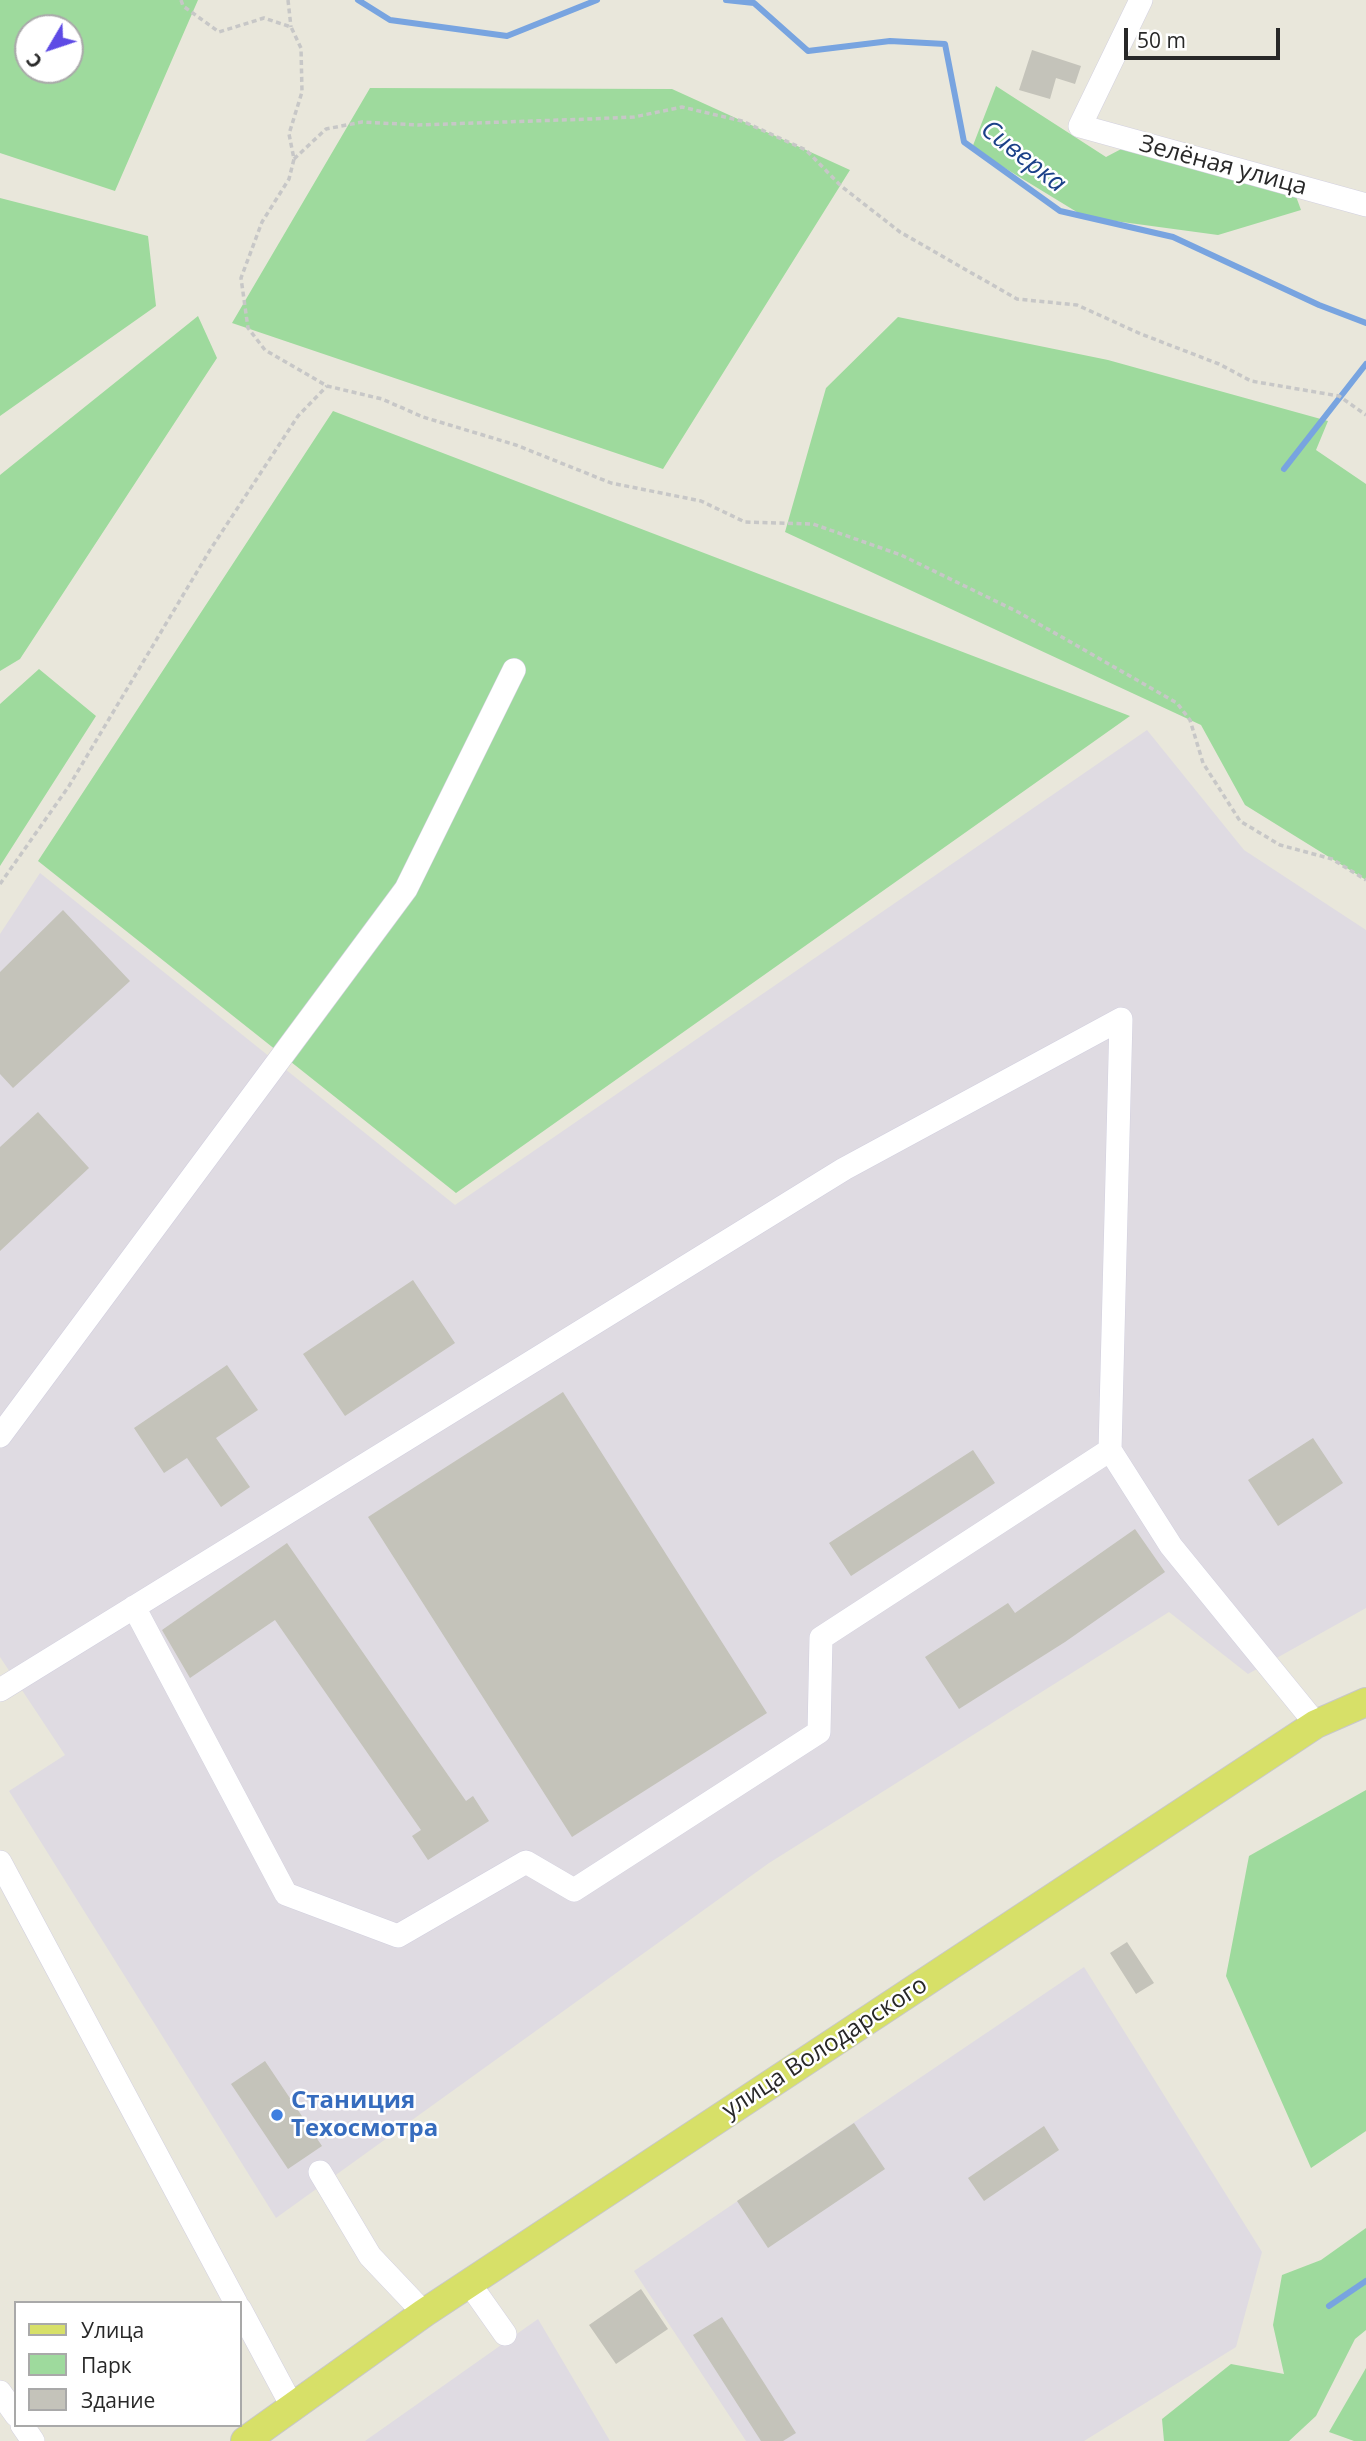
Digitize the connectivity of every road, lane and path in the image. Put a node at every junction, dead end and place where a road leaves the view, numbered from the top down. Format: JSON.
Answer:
{"nodes":[{"id":1,"x":181,"y":0,"type":"edge"},
{"id":2,"x":288,"y":0,"type":"edge"},
{"id":3,"x":1141,"y":0,"type":"edge"},
{"id":4,"x":291,"y":27,"type":"junction"},
{"id":5,"x":294,"y":159,"type":"junction"},
{"id":6,"x":1366,"y":205,"type":"edge"},
{"id":7,"x":327,"y":386,"type":"junction"},
{"id":8,"x":1366,"y":415,"type":"edge"},
{"id":9,"x":514,"y":670,"type":"dead end"},
{"id":10,"x":1366,"y":880,"type":"edge"},
{"id":11,"x":0,"y":884,"type":"edge"},
{"id":12,"x":0,"y":1436,"type":"edge"},
{"id":13,"x":1110,"y":1450,"type":"junction"},
{"id":14,"x":134,"y":1607,"type":"junction"},
{"id":15,"x":0,"y":1690,"type":"edge"},
{"id":16,"x":1366,"y":1702,"type":"edge"},
{"id":17,"x":1316,"y":1724,"type":"junction"},
{"id":18,"x":0,"y":1862,"type":"edge"},
{"id":19,"x":320,"y":2172,"type":"dead end"},
{"id":20,"x":469,"y":2283,"type":"junction"},
{"id":21,"x":235,"y":2301,"type":"edge"},
{"id":22,"x":242,"y":2313,"type":"edge"},
{"id":23,"x":424,"y":2313,"type":"junction"},
{"id":24,"x":505,"y":2334,"type":"dead end"},
{"id":25,"x":0,"y":2392,"type":"edge"},
{"id":26,"x":293,"y":2408,"type":"junction"},
{"id":27,"x":14,"y":2412,"type":"edge"},
{"id":28,"x":245,"y":2441,"type":"edge"}],
"edges":[{"from":1,"to":4,"type":"path"},
{"from":2,"to":4,"type":"path"},
{"from":3,"to":6,"type":"street","name":"Зелёная улица"},
{"from":4,"to":5,"type":"path"},
{"from":5,"to":7,"type":"path"},
{"from":5,"to":8,"type":"path"},
{"from":7,"to":10,"type":"path"},
{"from":7,"to":11,"type":"path"},
{"from":9,"to":12,"type":"street"},
{"from":13,"to":14,"type":"street"},
{"from":13,"to":14,"type":"street"},
{"from":13,"to":17,"type":"street"},
{"from":14,"to":15,"type":"street"},
{"from":16,"to":17,"type":"main road","name":"улица Володарского"},
{"from":17,"to":20,"type":"main road","name":"улица Володарского"},
{"from":18,"to":21,"type":"street"},
{"from":19,"to":23,"type":"street"},
{"from":20,"to":23,"type":"main road","name":"улица Володарского"},
{"from":20,"to":24,"type":"street"},
{"from":22,"to":26,"type":"street"},
{"from":23,"to":26,"type":"main road","name":"улица Володарского"},
{"from":25,"to":27,"type":"street"},
{"from":26,"to":28,"type":"main road","name":"улица Володарского"}]}
